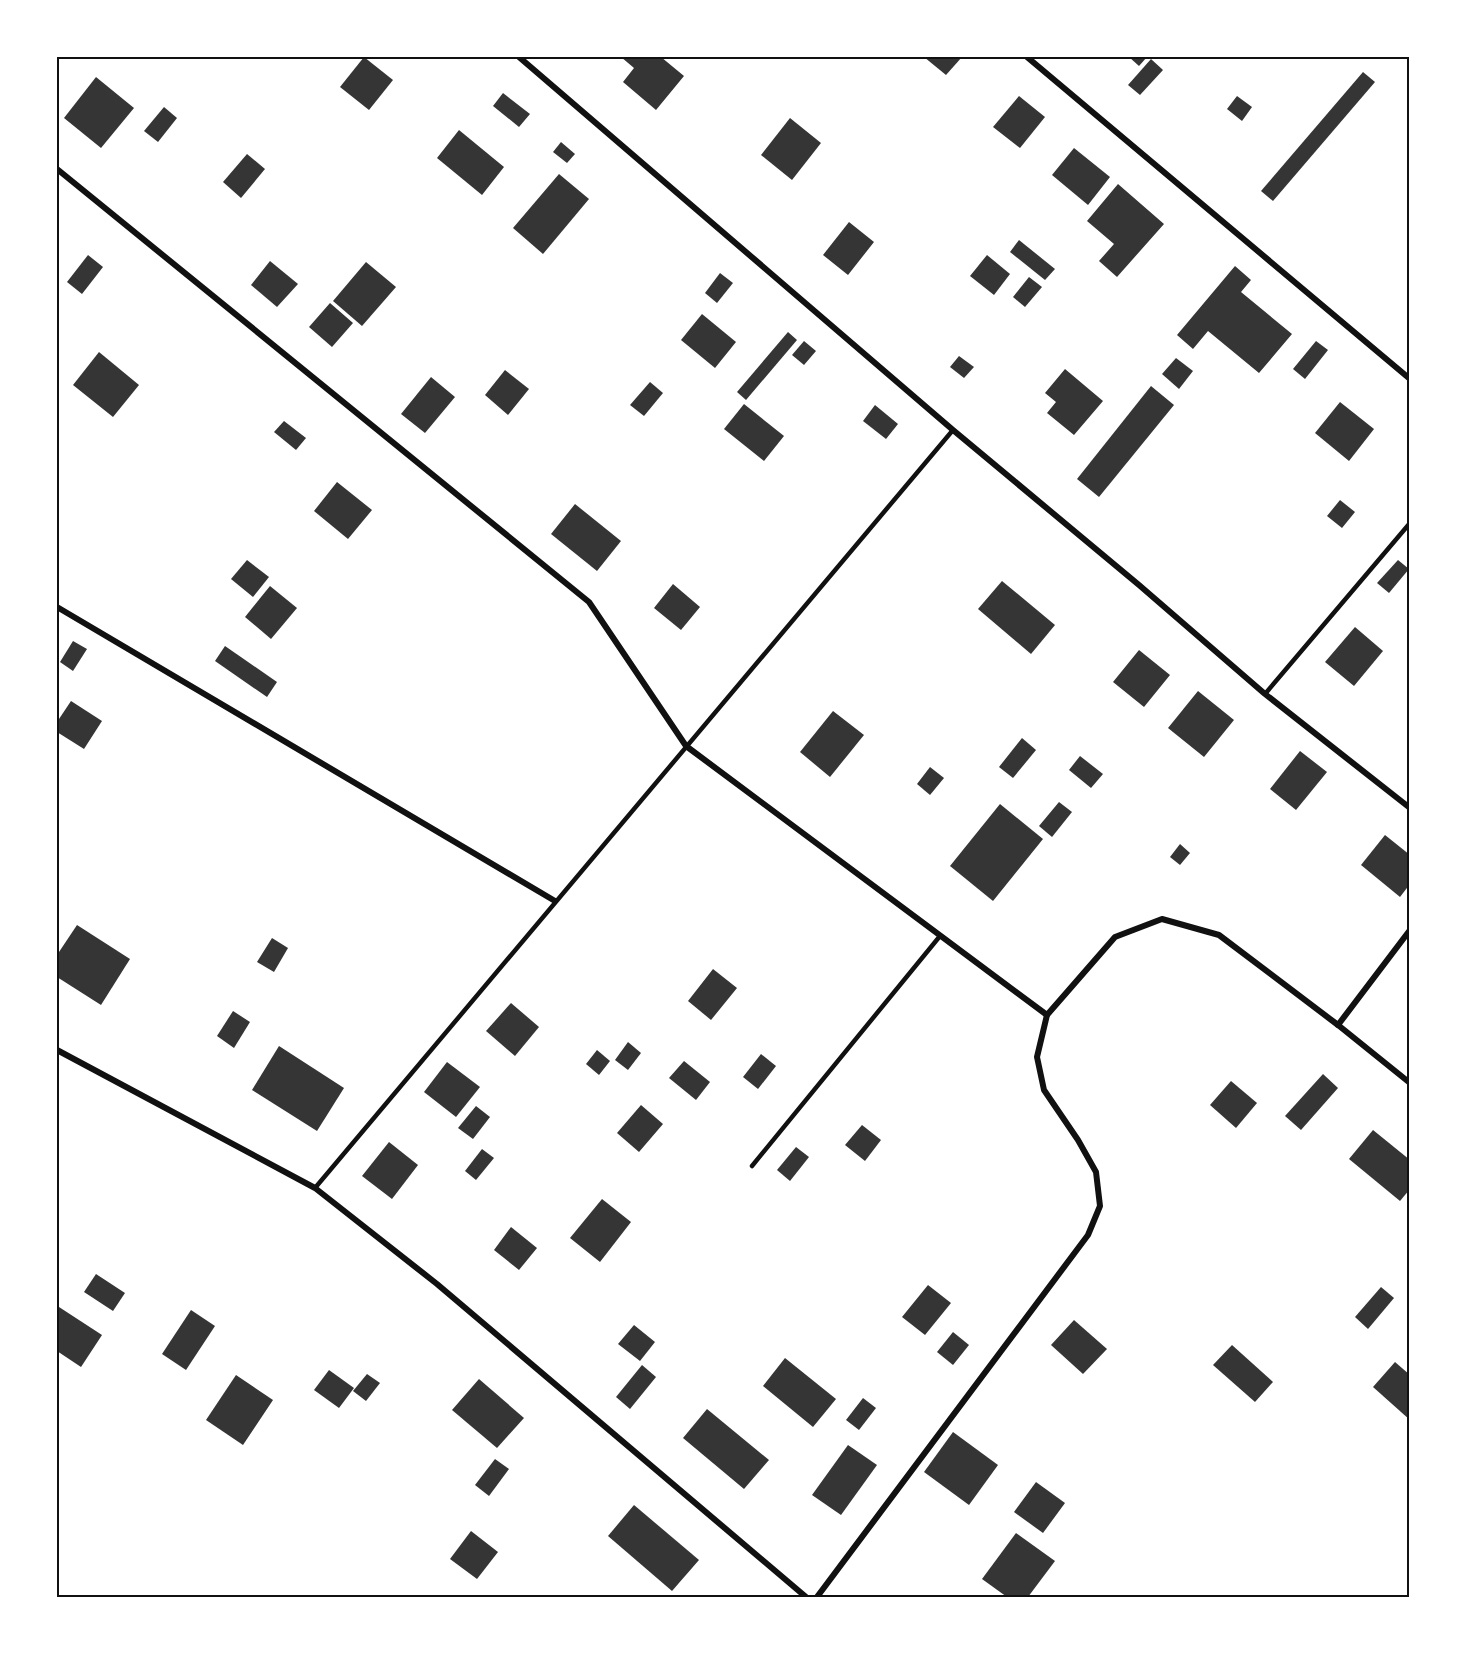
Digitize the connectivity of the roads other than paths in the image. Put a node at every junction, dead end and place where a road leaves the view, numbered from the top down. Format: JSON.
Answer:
{"nodes":[{"id":1,"x":519,"y":57,"type":"edge"},
{"id":2,"x":1027,"y":57,"type":"edge"},
{"id":3,"x":57,"y":170,"type":"edge"},
{"id":4,"x":1410,"y":379,"type":"edge"},
{"id":5,"x":953,"y":430,"type":"junction"},
{"id":6,"x":1410,"y":523,"type":"edge"},
{"id":7,"x":57,"y":607,"type":"edge"},
{"id":8,"x":1265,"y":694,"type":"junction"},
{"id":9,"x":686,"y":746,"type":"junction"},
{"id":10,"x":1410,"y":808,"type":"edge"},
{"id":11,"x":555,"y":901,"type":"junction"},
{"id":12,"x":1410,"y":930,"type":"edge"},
{"id":13,"x":940,"y":936,"type":"junction"},
{"id":14,"x":1047,"y":1016,"type":"junction"},
{"id":15,"x":1338,"y":1025,"type":"junction"},
{"id":16,"x":57,"y":1050,"type":"edge"},
{"id":17,"x":1410,"y":1083,"type":"edge"},
{"id":18,"x":752,"y":1166,"type":"dead end"},
{"id":19,"x":315,"y":1188,"type":"junction"},
{"id":20,"x":806,"y":1597,"type":"edge"},
{"id":21,"x":817,"y":1597,"type":"edge"}],
"edges":[{"from":1,"to":5,"type":"street"},
{"from":2,"to":4,"type":"street"},
{"from":3,"to":9,"type":"street"},
{"from":5,"to":8,"type":"street"},
{"from":5,"to":9,"type":"lane"},
{"from":6,"to":8,"type":"lane"},
{"from":7,"to":11,"type":"street"},
{"from":8,"to":10,"type":"street"},
{"from":9,"to":11,"type":"lane"},
{"from":9,"to":13,"type":"street"},
{"from":11,"to":19,"type":"lane"},
{"from":12,"to":15,"type":"street"},
{"from":13,"to":14,"type":"street"},
{"from":13,"to":18,"type":"lane"},
{"from":14,"to":15,"type":"street"},
{"from":14,"to":21,"type":"street"},
{"from":15,"to":17,"type":"street"},
{"from":16,"to":19,"type":"street"},
{"from":19,"to":20,"type":"street"}]}
